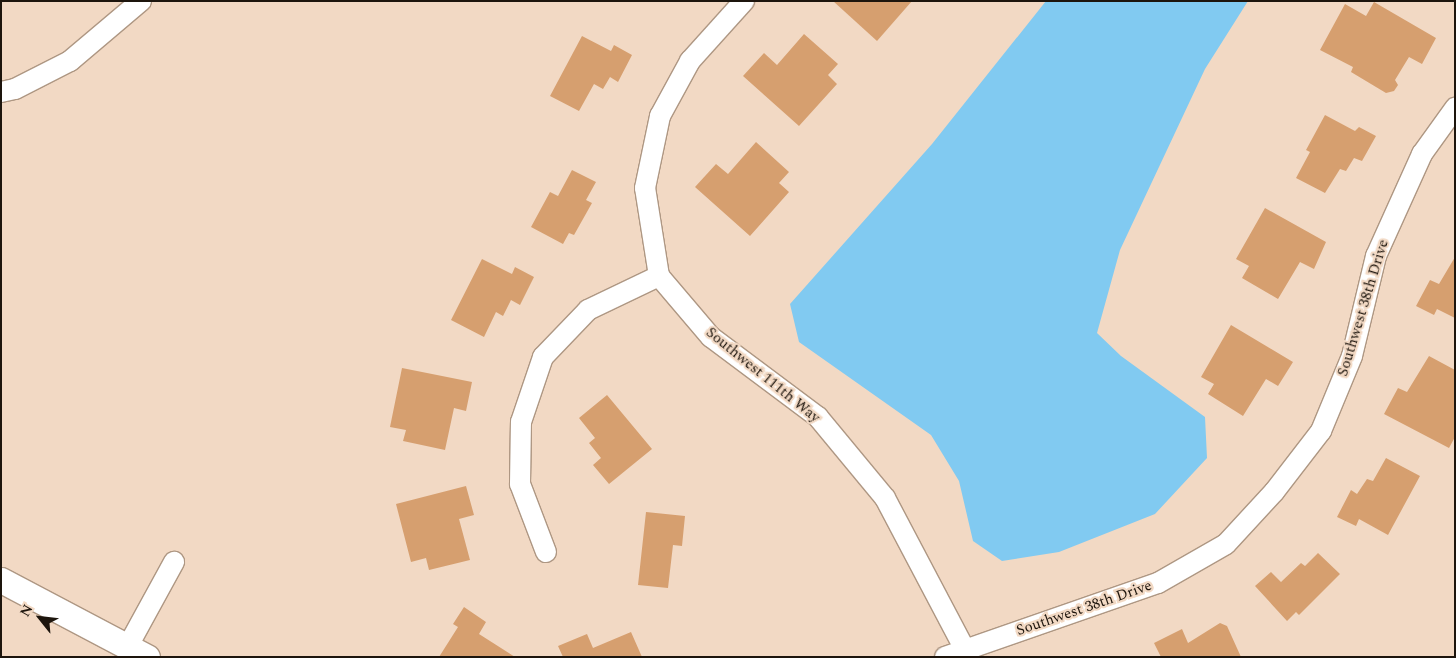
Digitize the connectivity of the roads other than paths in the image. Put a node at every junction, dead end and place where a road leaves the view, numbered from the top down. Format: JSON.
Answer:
{"nodes":[{"id":1,"x":141,"y":1,"type":"edge"},
{"id":2,"x":744,"y":1,"type":"edge"},
{"id":3,"x":1,"y":92,"type":"edge"},
{"id":4,"x":1455,"y":108,"type":"edge"},
{"id":5,"x":659,"y":276,"type":"junction"},
{"id":6,"x":546,"y":552,"type":"dead end"},
{"id":7,"x":174,"y":562,"type":"dead end"},
{"id":8,"x":1,"y":580,"type":"edge"},
{"id":9,"x":138,"y":652,"type":"edge"},
{"id":10,"x":967,"y":652,"type":"edge"},
{"id":11,"x":945,"y":657,"type":"edge"}],
"edges":[{"from":1,"to":3,"type":"street"},
{"from":2,"to":5,"type":"street"},
{"from":4,"to":10,"type":"street","name":"Southwest 38th Drive"},
{"from":5,"to":6,"type":"street"},
{"from":5,"to":10,"type":"street","name":"Southwest 111th Way"},
{"from":7,"to":9,"type":"street"},
{"from":8,"to":9,"type":"street"},
{"from":10,"to":11,"type":"street","name":"Southwest 38th Drive"}]}
